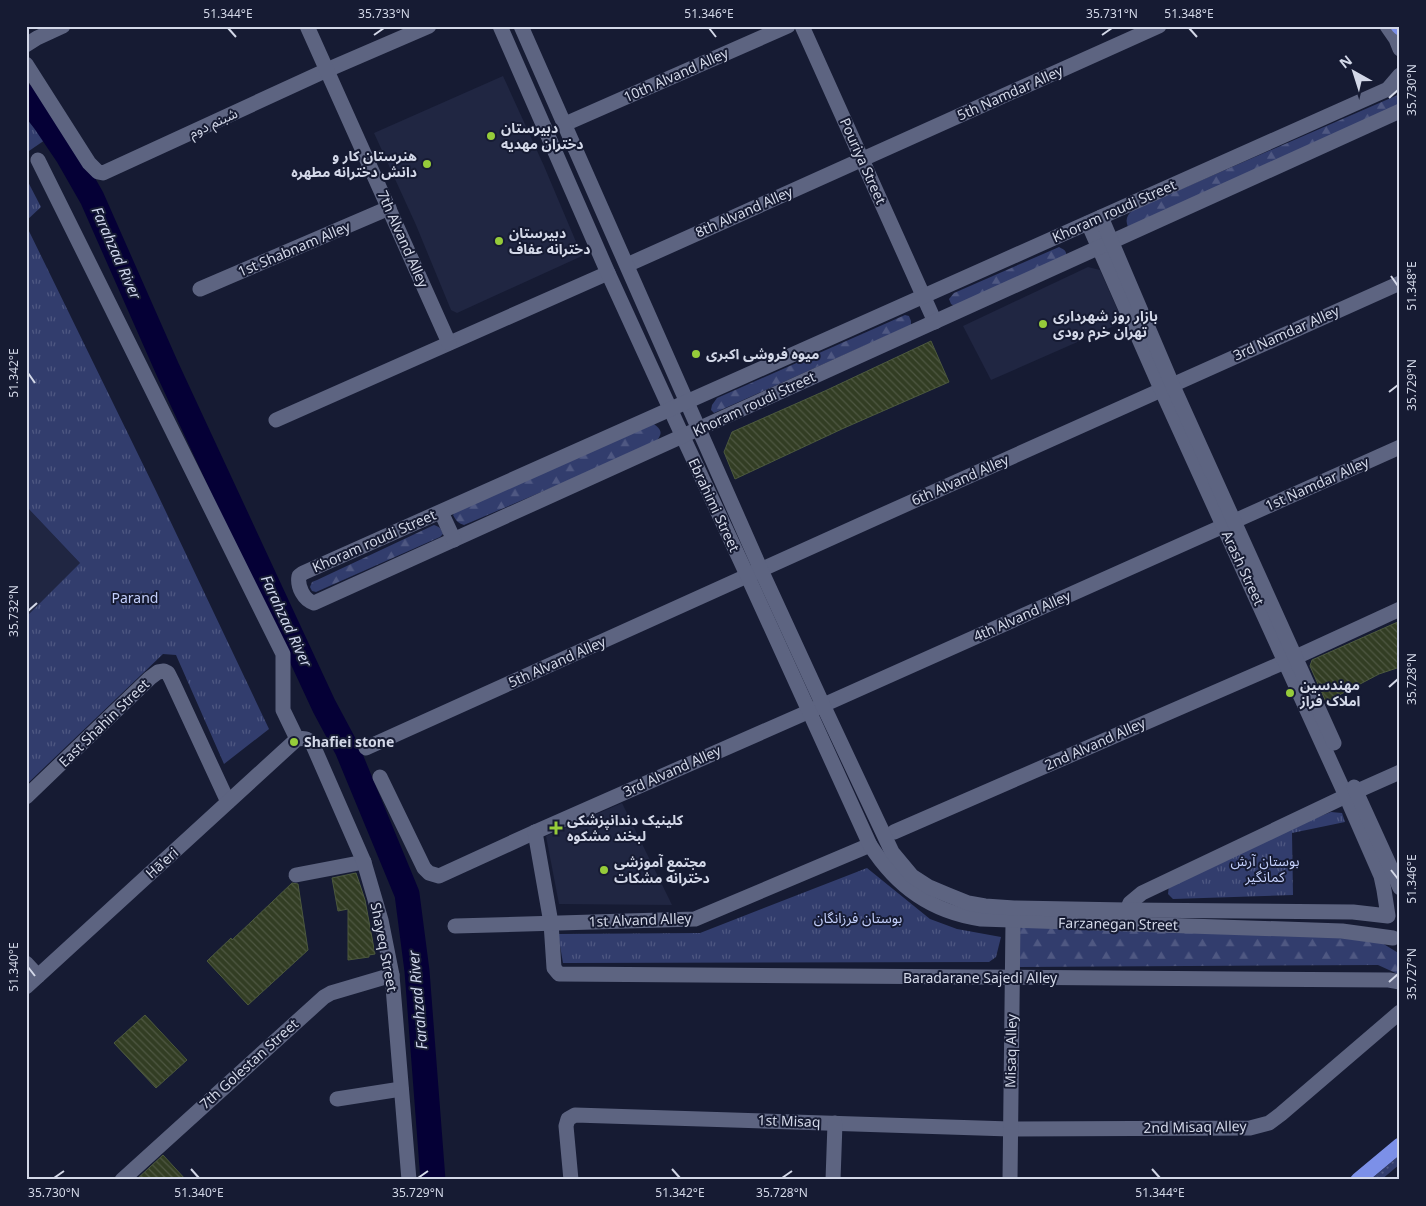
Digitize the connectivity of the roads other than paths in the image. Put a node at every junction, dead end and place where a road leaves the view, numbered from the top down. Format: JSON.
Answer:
{"nodes":[{"id":1,"x":63,"y":26,"type":"edge"},
{"id":2,"x":308,"y":26,"type":"edge"},
{"id":3,"x":429,"y":26,"type":"edge"},
{"id":4,"x":500,"y":26,"type":"edge"},
{"id":5,"x":521,"y":26,"type":"edge"},
{"id":6,"x":788,"y":26,"type":"edge"},
{"id":7,"x":802,"y":26,"type":"edge"},
{"id":8,"x":1159,"y":26,"type":"edge"},
{"id":9,"x":1388,"y":26,"type":"edge"},
{"id":10,"x":26,"y":45,"type":"edge"},
{"id":11,"x":1400,"y":49,"type":"edge"},
{"id":12,"x":26,"y":64,"type":"edge"},
{"id":13,"x":327,"y":70,"type":"junction"},
{"id":14,"x":1400,"y":75,"type":"edge"},
{"id":15,"x":1394,"y":87,"type":"edge"},
{"id":16,"x":1400,"y":112,"type":"edge"},
{"id":17,"x":565,"y":124,"type":"junction"},
{"id":18,"x":546,"y":130,"type":"junction"},
{"id":19,"x":862,"y":159,"type":"junction"},
{"id":20,"x":38,"y":160,"type":"dead end"},
{"id":21,"x":389,"y":208,"type":"junction"},
{"id":22,"x":1094,"y":220,"type":"junction"},
{"id":23,"x":1106,"y":245,"type":"junction"},
{"id":24,"x":627,"y":265,"type":"junction"},
{"id":25,"x":608,"y":273,"type":"junction"},
{"id":26,"x":1400,"y":283,"type":"edge"},
{"id":27,"x":200,"y":289,"type":"dead end"},
{"id":28,"x":923,"y":296,"type":"junction"},
{"id":29,"x":935,"y":322,"type":"junction"},
{"id":30,"x":449,"y":343,"type":"junction"},
{"id":31,"x":1167,"y":386,"type":"junction"},
{"id":32,"x":687,"y":401,"type":"junction"},
{"id":33,"x":670,"y":409,"type":"junction"},
{"id":34,"x":276,"y":420,"type":"dead end"},
{"id":35,"x":700,"y":429,"type":"junction"},
{"id":36,"x":682,"y":437,"type":"junction"},
{"id":37,"x":1400,"y":447,"type":"edge"},
{"id":38,"x":441,"y":512,"type":"junction"},
{"id":39,"x":1229,"y":523,"type":"junction"},
{"id":40,"x":454,"y":540,"type":"junction"},
{"id":41,"x":755,"y":574,"type":"junction"},
{"id":42,"x":1400,"y":609,"type":"edge"},
{"id":43,"x":1291,"y":659,"type":"junction"},
{"id":44,"x":816,"y":708,"type":"junction"},
{"id":45,"x":297,"y":739,"type":"junction"},
{"id":46,"x":366,"y":748,"type":"dead end"},
{"id":47,"x":1400,"y":772,"type":"edge"},
{"id":48,"x":380,"y":777,"type":"dead end"},
{"id":49,"x":1351,"y":794,"type":"junction"},
{"id":50,"x":26,"y":797,"type":"edge"},
{"id":51,"x":228,"y":802,"type":"junction"},
{"id":52,"x":535,"y":832,"type":"junction"},
{"id":53,"x":888,"y":835,"type":"junction"},
{"id":54,"x":870,"y":845,"type":"junction"},
{"id":55,"x":364,"y":862,"type":"junction"},
{"id":56,"x":296,"y":876,"type":"dead end"},
{"id":57,"x":1400,"y":888,"type":"edge"},
{"id":58,"x":1394,"y":914,"type":"edge"},
{"id":59,"x":1014,"y":915,"type":"junction"},
{"id":60,"x":1127,"y":917,"type":"junction"},
{"id":61,"x":551,"y":923,"type":"junction"},
{"id":62,"x":454,"y":926,"type":"dead end"},
{"id":63,"x":1396,"y":940,"type":"edge"},
{"id":64,"x":26,"y":963,"type":"edge"},
{"id":65,"x":392,"y":975,"type":"junction"},
{"id":66,"x":38,"y":976,"type":"junction"},
{"id":67,"x":1012,"y":978,"type":"junction"},
{"id":68,"x":1400,"y":982,"type":"edge"},
{"id":69,"x":26,"y":987,"type":"edge"},
{"id":70,"x":1400,"y":1012,"type":"edge"},
{"id":71,"x":402,"y":1089,"type":"junction"},
{"id":72,"x":337,"y":1098,"type":"dead end"},
{"id":73,"x":835,"y":1123,"type":"junction"},
{"id":74,"x":1010,"y":1129,"type":"junction"},
{"id":75,"x":1400,"y":1146,"type":"edge"},
{"id":76,"x":122,"y":1180,"type":"edge"},
{"id":77,"x":409,"y":1180,"type":"edge"},
{"id":78,"x":571,"y":1180,"type":"edge"},
{"id":79,"x":833,"y":1180,"type":"edge"},
{"id":80,"x":1010,"y":1180,"type":"edge"},
{"id":81,"x":1358,"y":1180,"type":"edge"}],
"edges":[{"from":1,"to":10,"type":"street"},
{"from":2,"to":13,"type":"street","name":"7th Alvand Alley"},
{"from":3,"to":13,"type":"street","name":"شبنم دوم"},
{"from":4,"to":18,"type":"street","name":"Ebrahimi Street"},
{"from":5,"to":17,"type":"street","name":"Ebrahimi Street"},
{"from":6,"to":17,"type":"street","name":"10th Alvand Alley"},
{"from":7,"to":19,"type":"street","name":"Pouriya Street"},
{"from":8,"to":19,"type":"street","name":"5th Namdar Alley"},
{"from":9,"to":11,"type":"street"},
{"from":12,"to":13,"type":"street","name":"شبنم دوم"},
{"from":13,"to":21,"type":"street","name":"7th Alvand Alley"},
{"from":14,"to":15,"type":"street","name":"Khoram roudi Street"},
{"from":15,"to":22,"type":"street","name":"Khoram roudi Street"},
{"from":16,"to":23,"type":"street","name":"Khoram roudi Street"},
{"from":17,"to":18,"type":"street","name":"10th Alvand Alley"},
{"from":17,"to":24,"type":"street","name":"Ebrahimi Street"},
{"from":18,"to":25,"type":"street","name":"Ebrahimi Street"},
{"from":19,"to":24,"type":"street","name":"8th Alvand Alley"},
{"from":19,"to":28,"type":"street","name":"Pouriya Street"},
{"from":20,"to":45,"type":"street"},
{"from":21,"to":27,"type":"street","name":"1st Shabnam Alley"},
{"from":21,"to":30,"type":"street","name":"7th Alvand Alley"},
{"from":22,"to":23,"type":"street","name":"Arash Street"},
{"from":22,"to":28,"type":"street","name":"Khoram roudi Street"},
{"from":23,"to":29,"type":"street","name":"Khoram roudi Street"},
{"from":23,"to":31,"type":"street","name":"Arash Street"},
{"from":24,"to":25,"type":"street","name":"8th Alvand Alley"},
{"from":24,"to":32,"type":"street","name":"Ebrahimi Street"},
{"from":25,"to":30,"type":"street"},
{"from":25,"to":33,"type":"street","name":"Ebrahimi Street"},
{"from":26,"to":31,"type":"street","name":"3rd Namdar Alley"},
{"from":28,"to":29,"type":"street","name":"Pouriya Street"},
{"from":28,"to":32,"type":"street","name":"Khoram roudi Street"},
{"from":29,"to":35,"type":"street","name":"Khoram roudi Street"},
{"from":30,"to":34,"type":"street"},
{"from":31,"to":39,"type":"street","name":"Arash Street"},
{"from":31,"to":41,"type":"street","name":"6th Alvand Alley"},
{"from":32,"to":33,"type":"street","name":"Khoram roudi Street"},
{"from":32,"to":35,"type":"street","name":"Ebrahimi Street"},
{"from":33,"to":36,"type":"street","name":"Ebrahimi Street"},
{"from":33,"to":38,"type":"street","name":"Khoram roudi Street"},
{"from":35,"to":36,"type":"street","name":"Khoram roudi Street"},
{"from":35,"to":41,"type":"street","name":"Ebrahimi Street"},
{"from":36,"to":40,"type":"street","name":"Khoram roudi Street"},
{"from":36,"to":41,"type":"street","name":"Ebrahimi Street"},
{"from":37,"to":39,"type":"street","name":"1st Namdar Alley"},
{"from":38,"to":40,"type":"street"},
{"from":38,"to":40,"type":"street","name":"Khoram roudi Street"},
{"from":39,"to":43,"type":"street","name":"Arash Street"},
{"from":39,"to":44,"type":"street","name":"4th Alvand Alley"},
{"from":41,"to":44,"type":"street","name":"Ebrahimi Street"},
{"from":41,"to":46,"type":"street","name":"5th Alvand Alley"},
{"from":42,"to":43,"type":"street","name":"2nd Alvand Alley"},
{"from":43,"to":49,"type":"street","name":"Arash Street"},
{"from":43,"to":53,"type":"street","name":"2nd Alvand Alley"},
{"from":44,"to":52,"type":"street","name":"3rd Alvand Alley"},
{"from":44,"to":53,"type":"street","name":"Ebrahimi Street"},
{"from":44,"to":54,"type":"street","name":"Ebrahimi Street"},
{"from":45,"to":51,"type":"street","name":"Hā'eri"},
{"from":45,"to":55,"type":"street","name":"Shayeq Street"},
{"from":47,"to":49,"type":"street"},
{"from":48,"to":52,"type":"street","name":"3rd Alvand Alley"},
{"from":49,"to":57,"type":"street","name":"Arash Street"},
{"from":49,"to":58,"type":"street","name":"Arash Street"},
{"from":49,"to":60,"type":"street"},
{"from":50,"to":51,"type":"street","name":"East Shahin Street"},
{"from":51,"to":66,"type":"street","name":"Hā'eri"},
{"from":52,"to":61,"type":"street"},
{"from":53,"to":54,"type":"street","name":"2nd Alvand Alley"},
{"from":53,"to":59,"type":"street","name":"Farzanegan Street"},
{"from":54,"to":59,"type":"street","name":"Farzanegan Street"},
{"from":54,"to":61,"type":"street","name":"1st Alvand Alley"},
{"from":55,"to":56,"type":"street"},
{"from":55,"to":65,"type":"street","name":"Shayeq Street"},
{"from":58,"to":60,"type":"street","name":"Farzanegan Street"},
{"from":58,"to":63,"type":"street","name":"Arash Street"},
{"from":59,"to":60,"type":"street","name":"Farzanegan Street"},
{"from":59,"to":67,"type":"street","name":"Misaq Alley"},
{"from":60,"to":63,"type":"street","name":"Farzanegan Street"},
{"from":61,"to":62,"type":"street","name":"1st Alvand Alley"},
{"from":61,"to":67,"type":"street","name":"Baradarane Sajedi Alley"},
{"from":64,"to":66,"type":"street"},
{"from":65,"to":71,"type":"street","name":"Shayeq Street"},
{"from":65,"to":76,"type":"street","name":"7th Golestan Street"},
{"from":66,"to":69,"type":"street","name":"Hā'eri"},
{"from":67,"to":68,"type":"street","name":"Baradarane Sajedi Alley"},
{"from":67,"to":74,"type":"street","name":"Misaq Alley"},
{"from":70,"to":74,"type":"street","name":"2nd Misaq Alley"},
{"from":71,"to":72,"type":"street"},
{"from":71,"to":77,"type":"street","name":"Shayeq Street"},
{"from":73,"to":74,"type":"street","name":"1st Misaq"},
{"from":73,"to":78,"type":"street","name":"1st Misaq"},
{"from":73,"to":79,"type":"street"},
{"from":74,"to":80,"type":"street","name":"Misaq Alley"},
{"from":75,"to":81,"type":"highway"}]}
